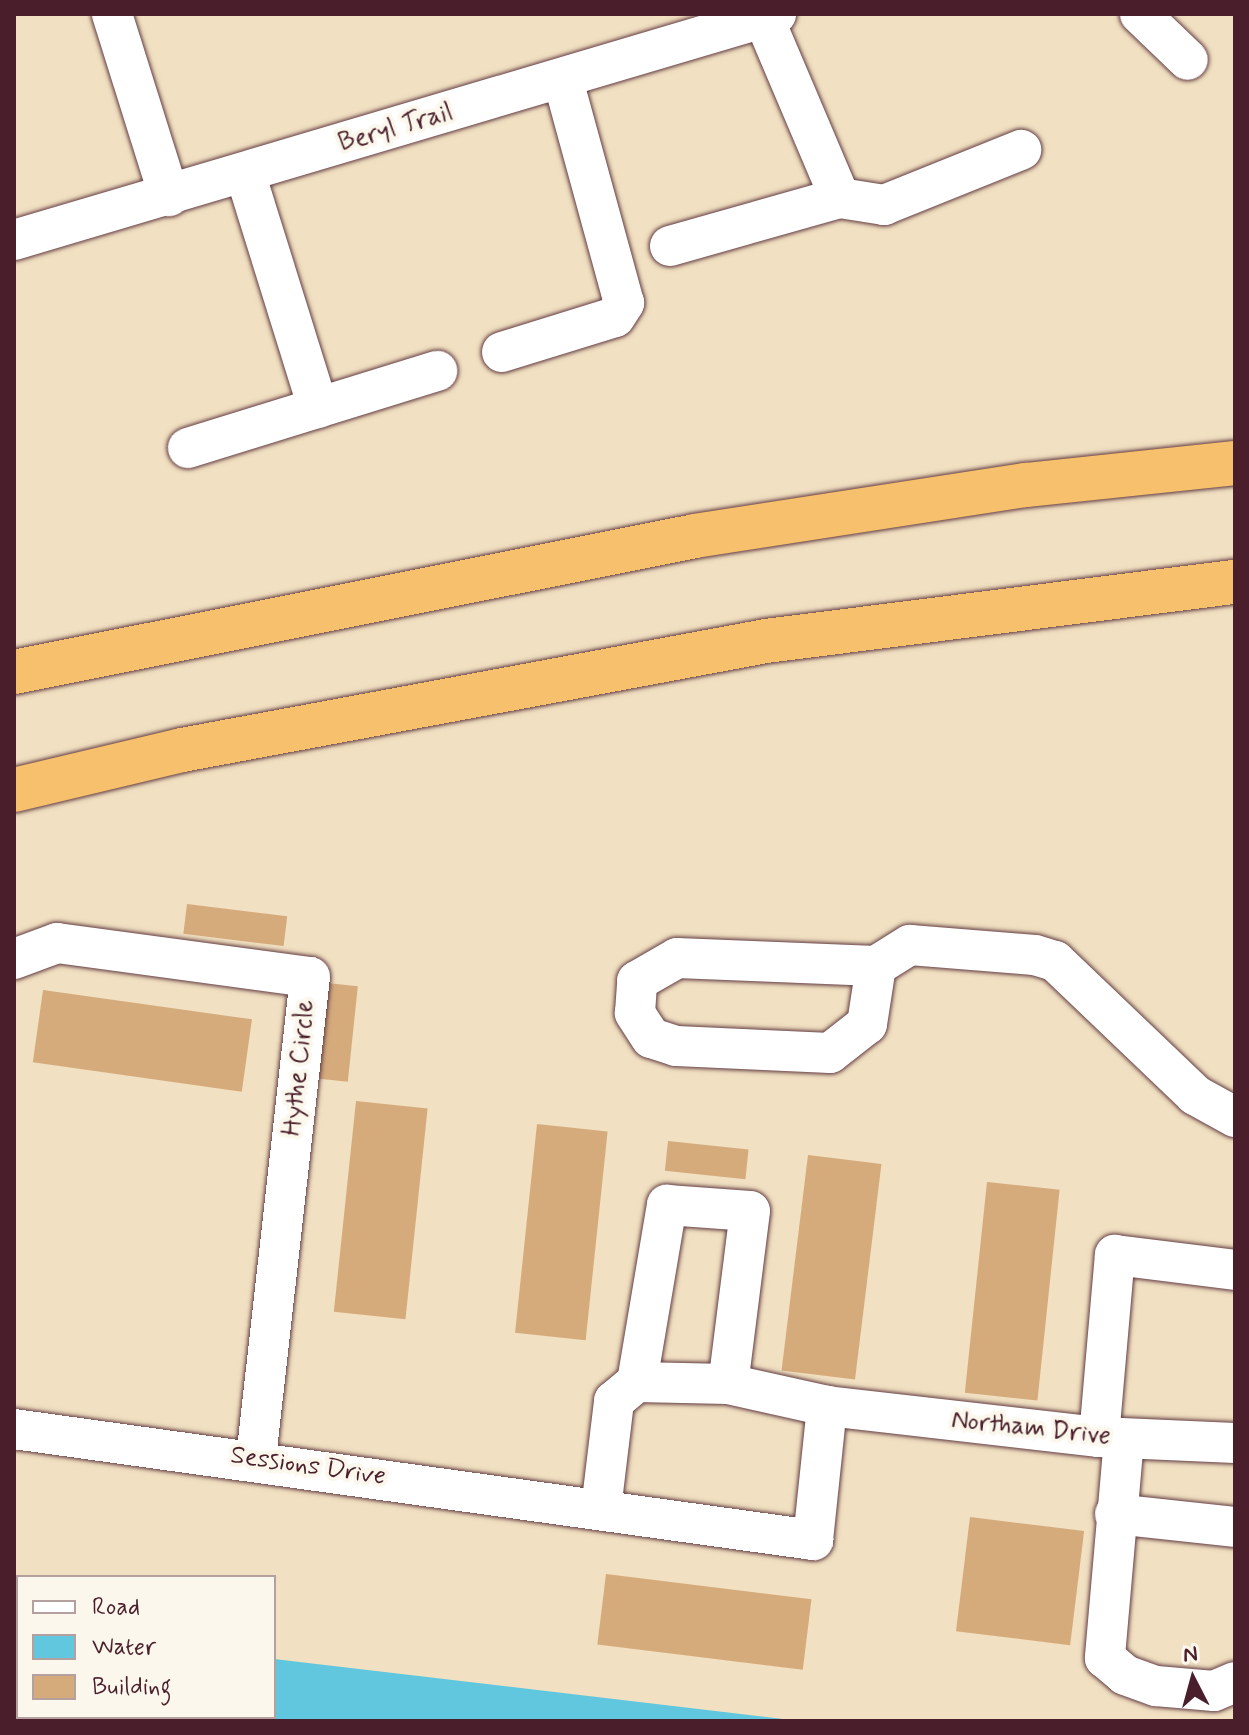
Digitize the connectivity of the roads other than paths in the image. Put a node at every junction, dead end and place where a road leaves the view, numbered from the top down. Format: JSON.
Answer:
{"nodes":[{"id":1,"x":112,"y":14,"type":"edge"},
{"id":2,"x":1140,"y":14,"type":"edge"},
{"id":3,"x":770,"y":17,"type":"edge"},
{"id":4,"x":1188,"y":60,"type":"dead end"},
{"id":5,"x":563,"y":80,"type":"junction"},
{"id":6,"x":1021,"y":150,"type":"dead end"},
{"id":7,"x":245,"y":173,"type":"junction"},
{"id":8,"x":169,"y":196,"type":"junction"},
{"id":9,"x":840,"y":198,"type":"junction"},
{"id":10,"x":14,"y":240,"type":"edge"},
{"id":11,"x":670,"y":246,"type":"dead end"},
{"id":12,"x":502,"y":352,"type":"dead end"},
{"id":13,"x":437,"y":371,"type":"dead end"},
{"id":14,"x":318,"y":408,"type":"junction"},
{"id":15,"x":188,"y":448,"type":"dead end"},
{"id":16,"x":1235,"y":463,"type":"edge"},
{"id":17,"x":1235,"y":582,"type":"edge"},
{"id":18,"x":14,"y":672,"type":"edge"},
{"id":19,"x":14,"y":790,"type":"edge"},
{"id":20,"x":14,"y":959,"type":"edge"},
{"id":21,"x":876,"y":966,"type":"junction"},
{"id":22,"x":1235,"y":1117,"type":"edge"},
{"id":23,"x":1235,"y":1270,"type":"edge"},
{"id":24,"x":637,"y":1382,"type":"junction"},
{"id":25,"x":728,"y":1384,"type":"junction"},
{"id":26,"x":827,"y":1406,"type":"junction"},
{"id":27,"x":14,"y":1429,"type":"edge"},
{"id":28,"x":1111,"y":1438,"type":"junction"},
{"id":29,"x":1235,"y":1443,"type":"edge"},
{"id":30,"x":256,"y":1459,"type":"junction"},
{"id":31,"x":601,"y":1509,"type":"junction"},
{"id":32,"x":1115,"y":1514,"type":"junction"},
{"id":33,"x":1235,"y":1527,"type":"edge"},
{"id":34,"x":1235,"y":1682,"type":"edge"}],
"edges":[{"from":1,"to":8,"type":"street"},
{"from":2,"to":4,"type":"street"},
{"from":3,"to":5,"type":"street","name":"Beryl Trail"},
{"from":3,"to":9,"type":"street"},
{"from":5,"to":7,"type":"street","name":"Beryl Trail"},
{"from":5,"to":12,"type":"street"},
{"from":6,"to":9,"type":"street"},
{"from":7,"to":8,"type":"street","name":"Beryl Trail"},
{"from":7,"to":14,"type":"street"},
{"from":8,"to":10,"type":"street","name":"Beryl Trail"},
{"from":9,"to":11,"type":"street"},
{"from":13,"to":14,"type":"street"},
{"from":14,"to":15,"type":"street"},
{"from":16,"to":18,"type":"highway"},
{"from":17,"to":19,"type":"highway"},
{"from":20,"to":30,"type":"street","name":"Hythe Circle"},
{"from":21,"to":21,"type":"street"},
{"from":21,"to":22,"type":"street"},
{"from":23,"to":28,"type":"street"},
{"from":24,"to":25,"type":"street"},
{"from":24,"to":25,"type":"street"},
{"from":24,"to":31,"type":"street"},
{"from":25,"to":26,"type":"street"},
{"from":26,"to":28,"type":"street","name":"Northam Drive"},
{"from":26,"to":31,"type":"street","name":"Sessions Drive"},
{"from":27,"to":30,"type":"street","name":"Sessions Drive"},
{"from":28,"to":29,"type":"street","name":"Northam Drive"},
{"from":28,"to":32,"type":"street"},
{"from":30,"to":31,"type":"street","name":"Sessions Drive"},
{"from":32,"to":33,"type":"street"},
{"from":32,"to":34,"type":"street"}]}
